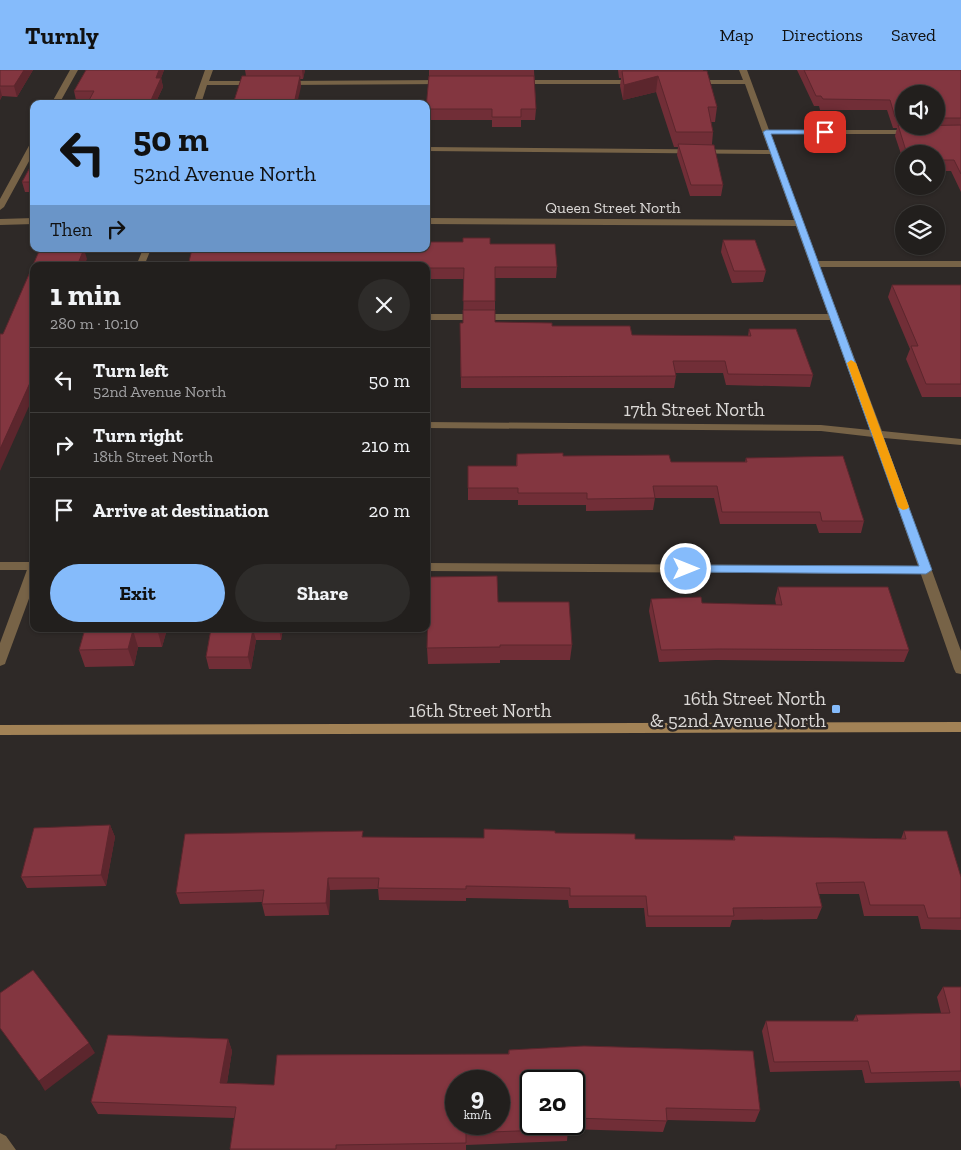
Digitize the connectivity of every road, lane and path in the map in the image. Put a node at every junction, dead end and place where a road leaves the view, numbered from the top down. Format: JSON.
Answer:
{"nodes":[{"id":1,"x":74,"y":70,"type":"edge"},
{"id":2,"x":208,"y":70,"type":"edge"},
{"id":3,"x":743,"y":70,"type":"edge"},
{"id":4,"x":451,"y":82,"type":"edge"},
{"id":5,"x":510,"y":82,"type":"edge"},
{"id":6,"x":648,"y":82,"type":"edge"},
{"id":7,"x":688,"y":82,"type":"edge"},
{"id":8,"x":747,"y":82,"type":"junction"},
{"id":9,"x":204,"y":83,"type":"junction"},
{"id":10,"x":263,"y":83,"type":"edge"},
{"id":11,"x":273,"y":83,"type":"edge"},
{"id":12,"x":58,"y":100,"type":"edge"},
{"id":13,"x":198,"y":100,"type":"edge"},
{"id":14,"x":766,"y":132,"type":"junction"},
{"id":15,"x":895,"y":132,"type":"edge"},
{"id":16,"x":430,"y":149,"type":"edge"},
{"id":17,"x":30,"y":151,"type":"edge"},
{"id":18,"x":773,"y":152,"type":"junction"},
{"id":19,"x":0,"y":207,"type":"edge"},
{"id":20,"x":30,"y":221,"type":"edge"},
{"id":21,"x":0,"y":222,"type":"edge"},
{"id":22,"x":430,"y":222,"type":"edge"},
{"id":23,"x":800,"y":223,"type":"junction"},
{"id":24,"x":815,"y":264,"type":"junction"},
{"id":25,"x":961,"y":264,"type":"edge"},
{"id":26,"x":430,"y":317,"type":"edge"},
{"id":27,"x":834,"y":317,"type":"junction"},
{"id":28,"x":430,"y":425,"type":"edge"},
{"id":29,"x":877,"y":434,"type":"junction"},
{"id":30,"x":961,"y":442,"type":"edge"},
{"id":31,"x":0,"y":566,"type":"edge"},
{"id":32,"x":30,"y":566,"type":"edge"},
{"id":33,"x":430,"y":567,"type":"edge"},
{"id":34,"x":926,"y":570,"type":"junction"},
{"id":35,"x":30,"y":577,"type":"edge"},
{"id":36,"x":0,"y":661,"type":"edge"},
{"id":37,"x":961,"y":669,"type":"edge"},
{"id":38,"x":961,"y":727,"type":"edge"},
{"id":39,"x":0,"y":730,"type":"edge"},
{"id":40,"x":0,"y":1142,"type":"edge"},
{"id":41,"x":7,"y":1150,"type":"edge"}],
"edges":[{"from":1,"to":12,"type":"street"},
{"from":2,"to":9,"type":"street"},
{"from":3,"to":8,"type":"street"},
{"from":4,"to":11,"type":"street"},
{"from":5,"to":6,"type":"street"},
{"from":7,"to":8,"type":"street"},
{"from":8,"to":14,"type":"street"},
{"from":9,"to":10,"type":"street"},
{"from":9,"to":13,"type":"street"},
{"from":14,"to":15,"type":"street"},
{"from":14,"to":18,"type":"street"},
{"from":16,"to":18,"type":"street"},
{"from":17,"to":19,"type":"street"},
{"from":18,"to":23,"type":"street"},
{"from":20,"to":21,"type":"street"},
{"from":22,"to":23,"type":"street","name":"Queen Street North"},
{"from":23,"to":24,"type":"street"},
{"from":24,"to":25,"type":"street"},
{"from":24,"to":27,"type":"street"},
{"from":26,"to":27,"type":"street"},
{"from":27,"to":29,"type":"street"},
{"from":28,"to":29,"type":"street","name":"17th Street North"},
{"from":29,"to":30,"type":"street","name":"17th Street North"},
{"from":29,"to":34,"type":"street"},
{"from":31,"to":32,"type":"street"},
{"from":33,"to":34,"type":"street"},
{"from":34,"to":37,"type":"street"},
{"from":35,"to":36,"type":"street"},
{"from":38,"to":39,"type":"street","name":"16th Street North"},
{"from":40,"to":41,"type":"street"}]}
